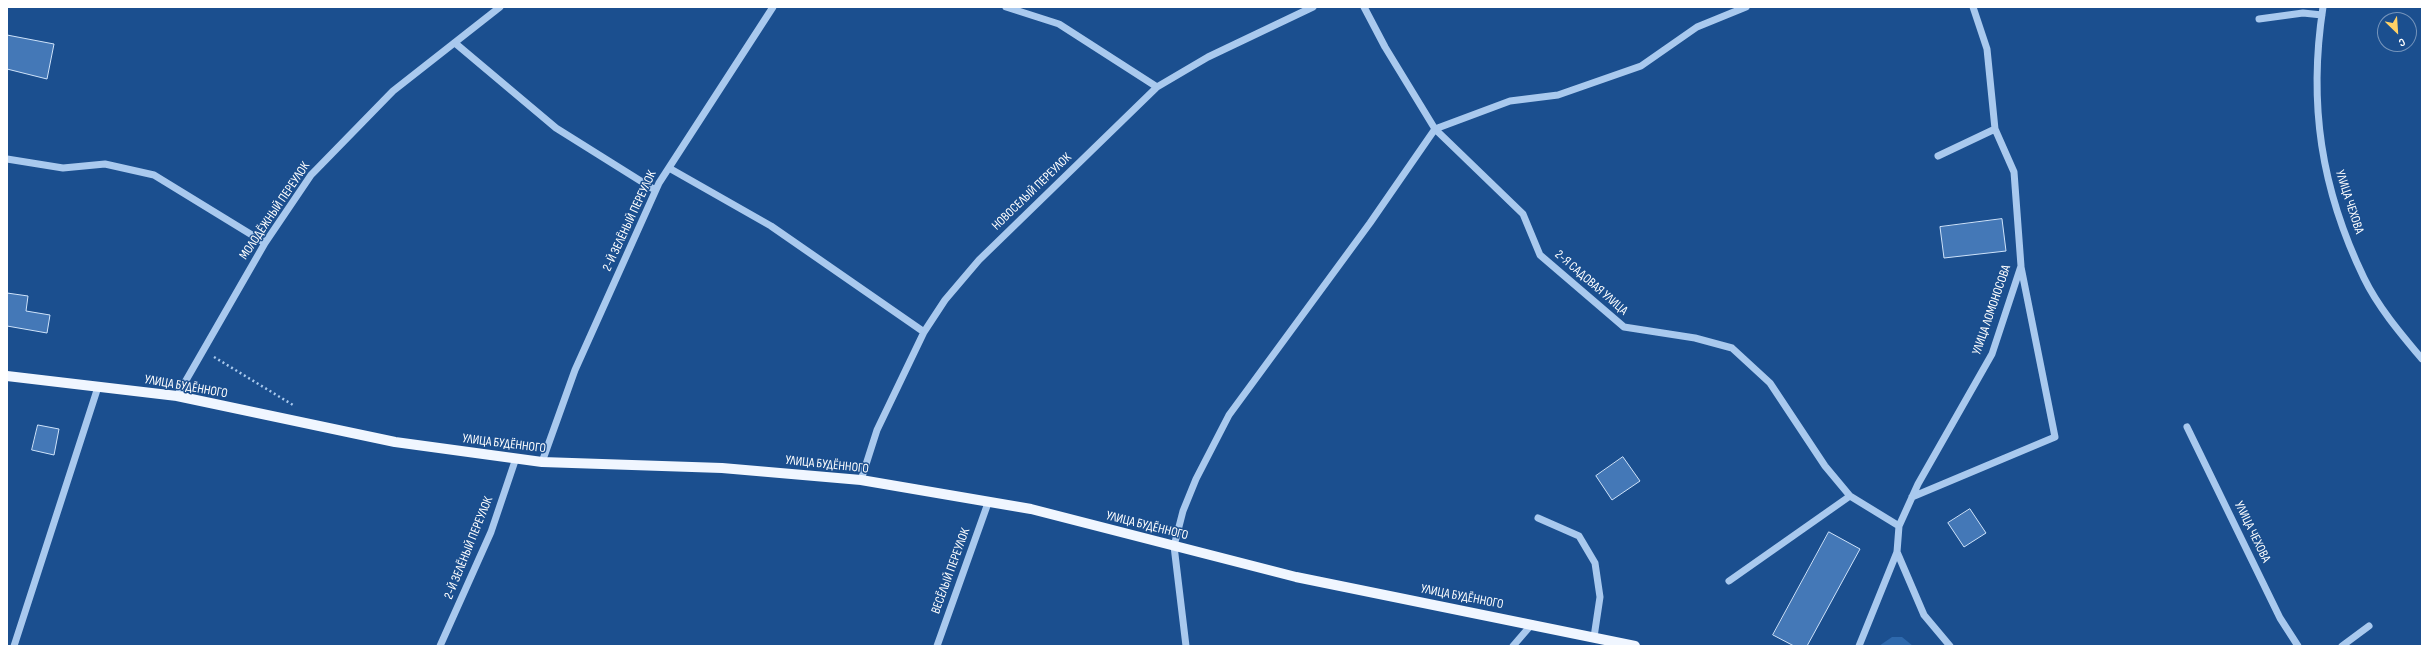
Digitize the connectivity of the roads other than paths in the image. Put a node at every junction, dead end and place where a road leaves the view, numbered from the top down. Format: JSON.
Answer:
{"nodes":[{"id":1,"x":500,"y":7,"type":"edge"},
{"id":2,"x":773,"y":7,"type":"edge"},
{"id":3,"x":1006,"y":7,"type":"edge"},
{"id":4,"x":1313,"y":7,"type":"edge"},
{"id":5,"x":1364,"y":7,"type":"edge"},
{"id":6,"x":1746,"y":7,"type":"edge"},
{"id":7,"x":1974,"y":7,"type":"edge"},
{"id":8,"x":2322,"y":11,"type":"edge"},
{"id":9,"x":2259,"y":19,"type":"dead end"},
{"id":10,"x":454,"y":43,"type":"junction"},
{"id":11,"x":1157,"y":87,"type":"junction"},
{"id":12,"x":1435,"y":129,"type":"junction"},
{"id":13,"x":1995,"y":129,"type":"junction"},
{"id":14,"x":1938,"y":156,"type":"dead end"},
{"id":15,"x":7,"y":159,"type":"edge"},
{"id":16,"x":669,"y":168,"type":"junction"},
{"id":17,"x":655,"y":190,"type":"junction"},
{"id":18,"x":265,"y":244,"type":"junction"},
{"id":19,"x":2021,"y":266,"type":"junction"},
{"id":20,"x":924,"y":332,"type":"junction"},
{"id":21,"x":2422,"y":359,"type":"edge"},
{"id":22,"x":7,"y":376,"type":"edge"},
{"id":23,"x":98,"y":387,"type":"junction"},
{"id":24,"x":178,"y":396,"type":"junction"},
{"id":25,"x":2187,"y":427,"type":"dead end"},
{"id":26,"x":516,"y":458,"type":"junction"},
{"id":27,"x":542,"y":462,"type":"junction"},
{"id":28,"x":861,"y":480,"type":"junction"},
{"id":29,"x":1850,"y":496,"type":"junction"},
{"id":30,"x":1912,"y":497,"type":"junction"},
{"id":31,"x":988,"y":503,"type":"junction"},
{"id":32,"x":1538,"y":518,"type":"dead end"},
{"id":33,"x":1899,"y":526,"type":"junction"},
{"id":34,"x":1174,"y":546,"type":"junction"},
{"id":35,"x":1897,"y":552,"type":"junction"},
{"id":36,"x":1729,"y":581,"type":"dead end"},
{"id":37,"x":1532,"y":624,"type":"junction"},
{"id":38,"x":2369,"y":626,"type":"dead end"},
{"id":39,"x":1594,"y":637,"type":"junction"},
{"id":40,"x":14,"y":646,"type":"edge"},
{"id":41,"x":440,"y":646,"type":"edge"},
{"id":42,"x":937,"y":646,"type":"edge"},
{"id":43,"x":1186,"y":646,"type":"edge"},
{"id":44,"x":1513,"y":646,"type":"edge"},
{"id":45,"x":1635,"y":646,"type":"edge"},
{"id":46,"x":1859,"y":646,"type":"edge"},
{"id":47,"x":1950,"y":646,"type":"edge"},
{"id":48,"x":2298,"y":646,"type":"edge"},
{"id":49,"x":2342,"y":646,"type":"edge"}],
"edges":[{"from":1,"to":10,"type":"street","name":"МОЛОДЁЖНЫЙ ПЕРЕУЛОК"},
{"from":2,"to":16,"type":"street","name":"2-Й ЗЕЛЁНЫЙ ПЕРЕУЛОК"},
{"from":3,"to":11,"type":"street"},
{"from":4,"to":11,"type":"street","name":"НОВОСЕЛЫЙ ПЕРЕУЛОК"},
{"from":5,"to":12,"type":"street","name":"2-Я САДОВАЯ УЛИЦА"},
{"from":6,"to":12,"type":"street"},
{"from":7,"to":13,"type":"street","name":"УЛИЦА ЛОМОНОСОВА"},
{"from":8,"to":9,"type":"street"},
{"from":8,"to":21,"type":"street","name":"УЛИЦА ЧЕХОВА"},
{"from":10,"to":17,"type":"street"},
{"from":10,"to":18,"type":"street","name":"МОЛОДЁЖНЫЙ ПЕРЕУЛОК"},
{"from":11,"to":20,"type":"street","name":"НОВОСЕЛЫЙ ПЕРЕУЛОК"},
{"from":12,"to":29,"type":"street","name":"2-Я САДОВАЯ УЛИЦА"},
{"from":12,"to":34,"type":"street"},
{"from":13,"to":14,"type":"street"},
{"from":13,"to":19,"type":"street","name":"УЛИЦА ЛОМОНОСОВА"},
{"from":15,"to":18,"type":"street"},
{"from":16,"to":17,"type":"street","name":"2-Й ЗЕЛЁНЫЙ ПЕРЕУЛОК"},
{"from":16,"to":20,"type":"street"},
{"from":17,"to":27,"type":"street","name":"2-Й ЗЕЛЁНЫЙ ПЕРЕУЛОК"},
{"from":18,"to":24,"type":"street","name":"МОЛОДЁЖНЫЙ ПЕРЕУЛОК"},
{"from":19,"to":30,"type":"street","name":"УЛИЦА ЛОМОНОСОВА"},
{"from":19,"to":30,"type":"street"},
{"from":20,"to":28,"type":"street","name":"НОВОСЕЛЫЙ ПЕРЕУЛОК"},
{"from":22,"to":23,"type":"main road","name":"УЛИЦА БУДЁННОГО"},
{"from":23,"to":24,"type":"main road","name":"УЛИЦА БУДЁННОГО"},
{"from":23,"to":40,"type":"street"},
{"from":24,"to":26,"type":"main road","name":"УЛИЦА БУДЁННОГО"},
{"from":25,"to":48,"type":"street","name":"УЛИЦА ЧЕХОВА"},
{"from":26,"to":27,"type":"main road","name":"УЛИЦА БУДЁННОГО"},
{"from":26,"to":41,"type":"street","name":"2-Й ЗЕЛЁНЫЙ ПЕРЕУЛОК"},
{"from":27,"to":28,"type":"main road","name":"УЛИЦА БУДЁННОГО"},
{"from":28,"to":31,"type":"main road","name":"УЛИЦА БУДЁННОГО"},
{"from":29,"to":33,"type":"street","name":"2-Я САДОВАЯ УЛИЦА"},
{"from":29,"to":36,"type":"street"},
{"from":30,"to":33,"type":"street","name":"УЛИЦА ЛОМОНОСОВА"},
{"from":31,"to":34,"type":"main road","name":"УЛИЦА БУДЁННОГО"},
{"from":31,"to":42,"type":"street","name":"ВЕСЁЛЫЙ ПЕРЕУЛОК"},
{"from":32,"to":39,"type":"street"},
{"from":33,"to":35,"type":"street","name":"УЛИЦА ЛОМОНОСОВА"},
{"from":34,"to":37,"type":"main road","name":"УЛИЦА БУДЁННОГО"},
{"from":34,"to":43,"type":"street"},
{"from":35,"to":46,"type":"street","name":"УЛИЦА ЛОМОНОСОВА"},
{"from":35,"to":47,"type":"street"},
{"from":37,"to":39,"type":"main road","name":"УЛИЦА БУДЁННОГО"},
{"from":37,"to":44,"type":"street"},
{"from":38,"to":49,"type":"street"},
{"from":39,"to":45,"type":"main road","name":"УЛИЦА БУДЁННОГО"}]}
